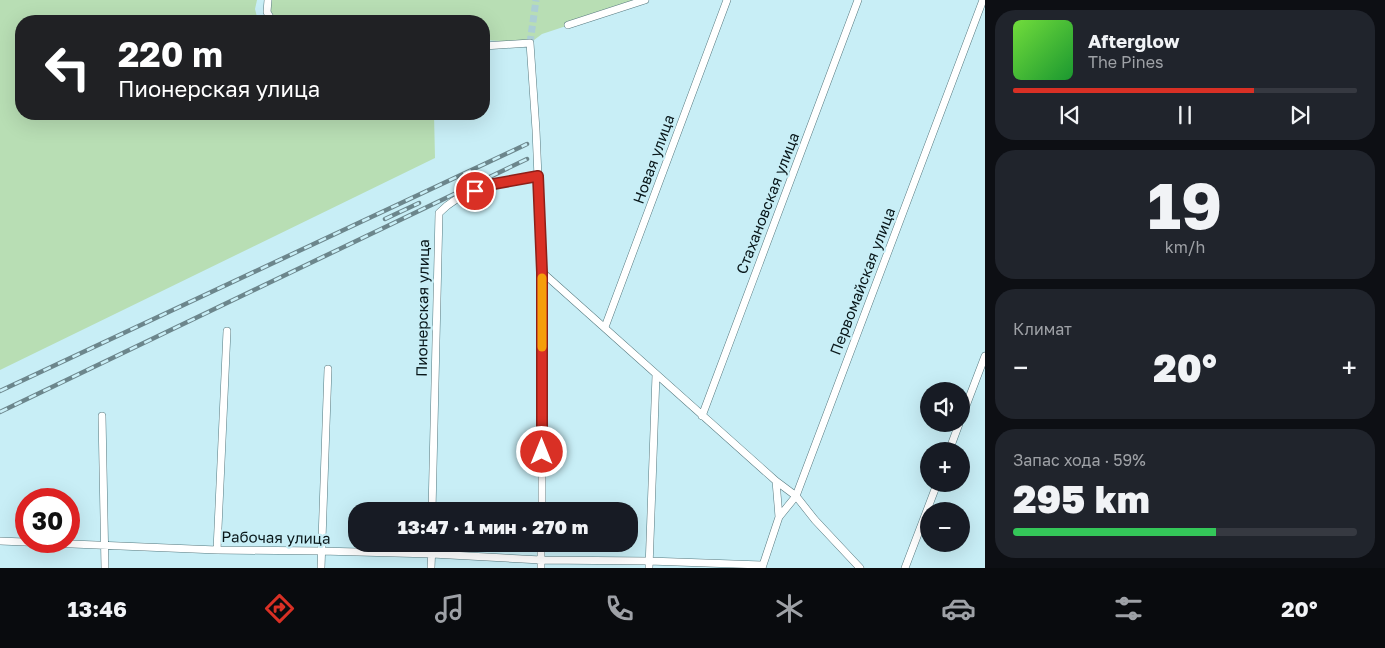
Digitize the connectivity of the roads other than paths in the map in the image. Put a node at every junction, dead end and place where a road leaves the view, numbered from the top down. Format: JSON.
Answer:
{"nodes":[{"id":1,"x":268,"y":0,"type":"edge"},
{"id":2,"x":645,"y":0,"type":"edge"},
{"id":3,"x":727,"y":0,"type":"edge"},
{"id":4,"x":858,"y":0,"type":"edge"},
{"id":5,"x":983,"y":0,"type":"edge"},
{"id":6,"x":269,"y":15,"type":"edge"},
{"id":7,"x":568,"y":25,"type":"dead end"},
{"id":8,"x":490,"y":46,"type":"edge"},
{"id":9,"x":538,"y":176,"type":"junction"},
{"id":10,"x":542,"y":272,"type":"junction"},
{"id":11,"x":605,"y":327,"type":"junction"},
{"id":12,"x":227,"y":331,"type":"dead end"},
{"id":13,"x":985,"y":356,"type":"edge"},
{"id":14,"x":328,"y":369,"type":"dead end"},
{"id":15,"x":656,"y":375,"type":"junction"},
{"id":16,"x":970,"y":395,"type":"edge"},
{"id":17,"x":102,"y":416,"type":"dead end"},
{"id":18,"x":702,"y":416,"type":"junction"},
{"id":19,"x":776,"y":481,"type":"junction"},
{"id":20,"x":933,"y":492,"type":"edge"},
{"id":21,"x":796,"y":496,"type":"junction"},
{"id":22,"x":432,"y":502,"type":"edge"},
{"id":23,"x":542,"y":502,"type":"edge"},
{"id":24,"x":779,"y":517,"type":"junction"},
{"id":25,"x":0,"y":541,"type":"edge"},
{"id":26,"x":105,"y":545,"type":"junction"},
{"id":27,"x":218,"y":550,"type":"junction"},
{"id":28,"x":321,"y":551,"type":"junction"},
{"id":29,"x":432,"y":554,"type":"junction"},
{"id":30,"x":541,"y":564,"type":"edge"},
{"id":31,"x":649,"y":564,"type":"edge"},
{"id":32,"x":762,"y":566,"type":"edge"},
{"id":33,"x":105,"y":568,"type":"edge"},
{"id":34,"x":321,"y":568,"type":"edge"},
{"id":35,"x":431,"y":568,"type":"edge"},
{"id":36,"x":860,"y":568,"type":"edge"},
{"id":37,"x":904,"y":568,"type":"edge"}],
"edges":[{"from":1,"to":6,"type":"street"},
{"from":2,"to":7,"type":"street"},
{"from":3,"to":11,"type":"street","name":"Новая улица"},
{"from":4,"to":18,"type":"street","name":"Стахановская улица"},
{"from":5,"to":21,"type":"street","name":"Первомайская улица"},
{"from":8,"to":9,"type":"street"},
{"from":9,"to":10,"type":"street"},
{"from":9,"to":22,"type":"street","name":"Пионерская улица"},
{"from":10,"to":11,"type":"street"},
{"from":10,"to":23,"type":"street"},
{"from":11,"to":15,"type":"street"},
{"from":12,"to":27,"type":"street"},
{"from":13,"to":16,"type":"street"},
{"from":14,"to":28,"type":"street"},
{"from":15,"to":18,"type":"street"},
{"from":15,"to":31,"type":"street"},
{"from":17,"to":26,"type":"street"},
{"from":18,"to":19,"type":"street"},
{"from":19,"to":21,"type":"street"},
{"from":19,"to":24,"type":"street"},
{"from":20,"to":37,"type":"street"},
{"from":21,"to":24,"type":"street","name":"Первомайская улица"},
{"from":21,"to":36,"type":"street"},
{"from":24,"to":32,"type":"street","name":"Первомайская улица"},
{"from":25,"to":26,"type":"street","name":"Рабочая улица"},
{"from":26,"to":27,"type":"street","name":"Рабочая улица"},
{"from":26,"to":33,"type":"street"},
{"from":27,"to":28,"type":"street","name":"Рабочая улица"},
{"from":28,"to":29,"type":"street","name":"Рабочая улица"},
{"from":28,"to":34,"type":"street"},
{"from":29,"to":30,"type":"street","name":"Рабочая улица"},
{"from":29,"to":35,"type":"street"},
{"from":30,"to":31,"type":"street","name":"Рабочая улица"},
{"from":31,"to":32,"type":"street","name":"Рабочая улица"}]}
